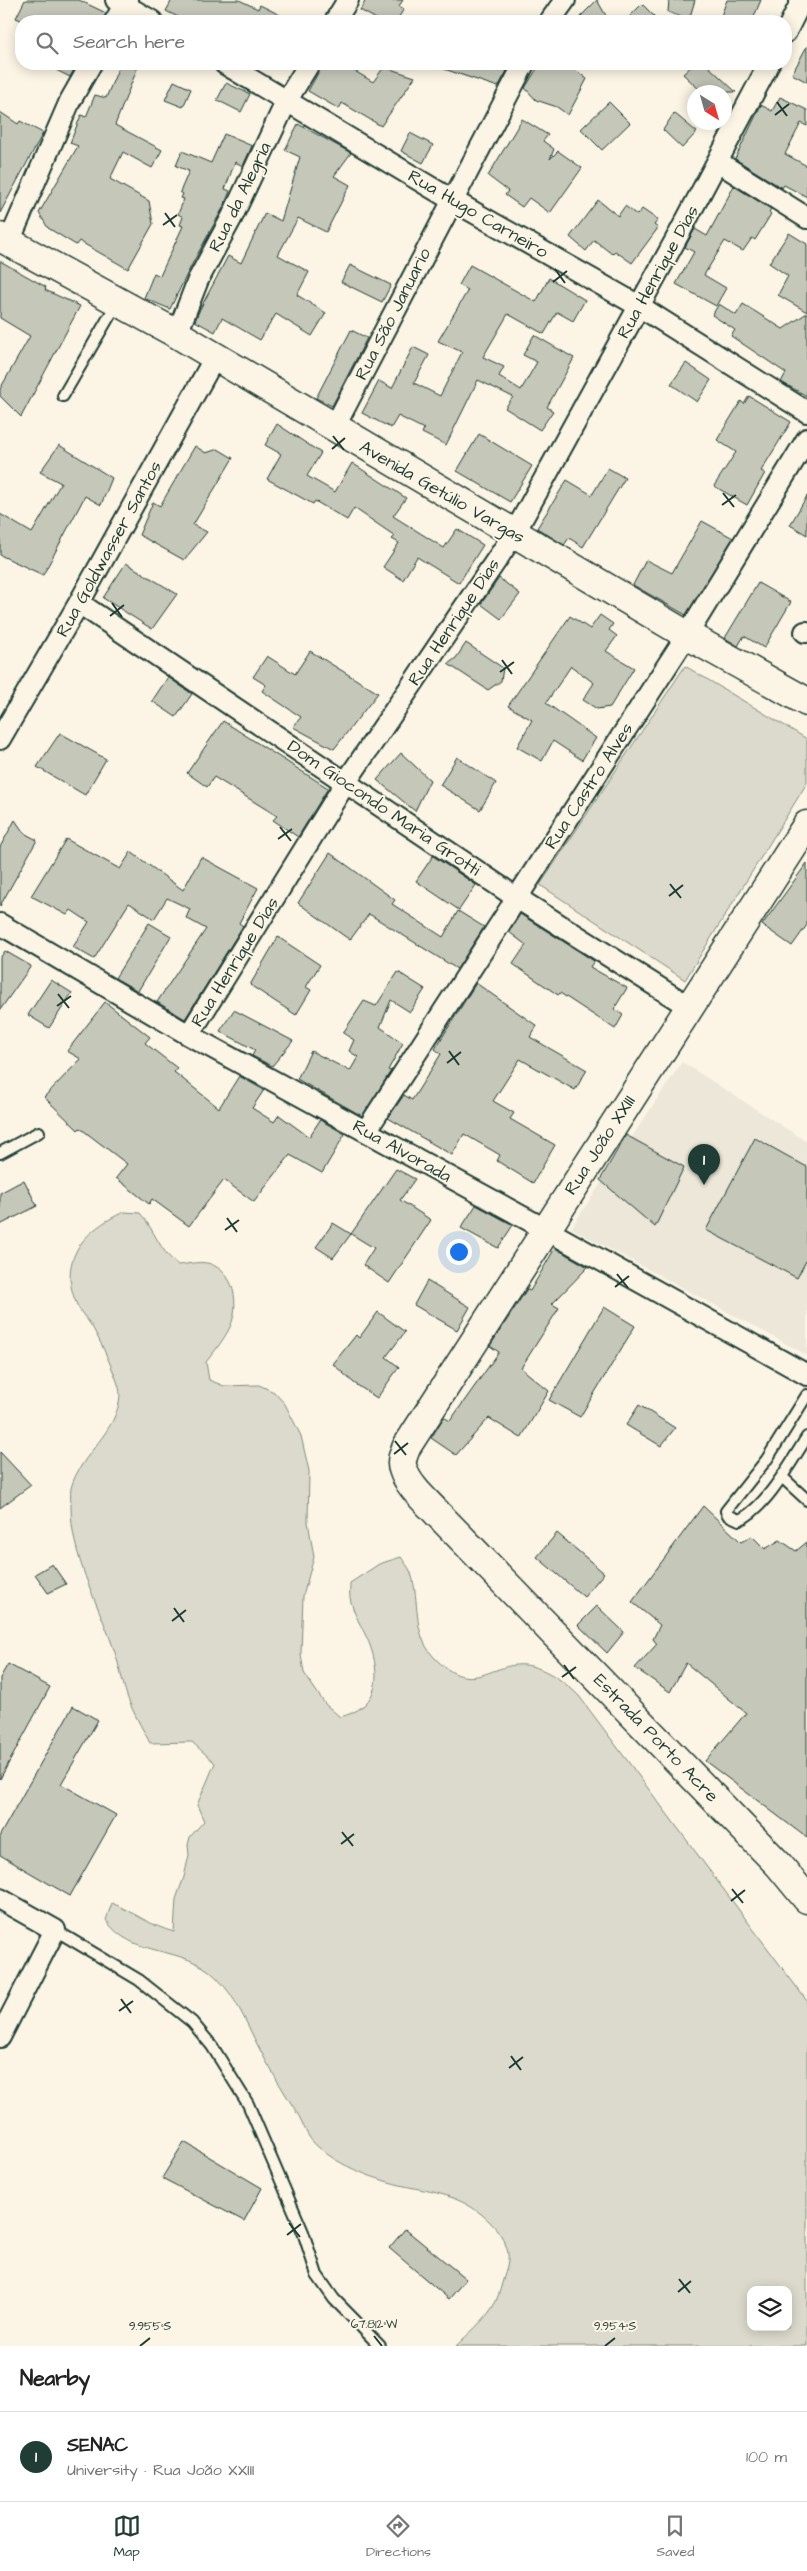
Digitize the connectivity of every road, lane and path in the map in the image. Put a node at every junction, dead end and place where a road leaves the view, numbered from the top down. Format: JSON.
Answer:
{"nodes":[{"id":1,"x":348,"y":0,"type":"edge"},
{"id":2,"x":565,"y":0,"type":"edge"},
{"id":3,"x":802,"y":0,"type":"edge"},
{"id":4,"x":121,"y":7,"type":"edge"},
{"id":5,"x":139,"y":15,"type":"edge"},
{"id":6,"x":339,"y":15,"type":"edge"},
{"id":7,"x":554,"y":15,"type":"edge"},
{"id":8,"x":792,"y":20,"type":"edge"},
{"id":9,"x":88,"y":70,"type":"edge"},
{"id":10,"x":235,"y":70,"type":"edge"},
{"id":11,"x":305,"y":70,"type":"edge"},
{"id":12,"x":521,"y":70,"type":"edge"},
{"id":13,"x":766,"y":70,"type":"edge"},
{"id":14,"x":287,"y":100,"type":"junction"},
{"id":15,"x":718,"y":162,"type":"junction"},
{"id":16,"x":452,"y":200,"type":"junction"},
{"id":17,"x":807,"y":218,"type":"edge"},
{"id":18,"x":5,"y":240,"type":"edge"},
{"id":19,"x":117,"y":303,"type":"junction"},
{"id":20,"x":639,"y":306,"type":"junction"},
{"id":21,"x":177,"y":334,"type":"junction"},
{"id":22,"x":215,"y":357,"type":"junction"},
{"id":23,"x":63,"y":396,"type":"dead end"},
{"id":24,"x":807,"y":412,"type":"edge"},
{"id":25,"x":334,"y":428,"type":"junction"},
{"id":26,"x":807,"y":439,"type":"edge"},
{"id":27,"x":514,"y":534,"type":"junction"},
{"id":28,"x":80,"y":603,"type":"junction"},
{"id":29,"x":687,"y":635,"type":"junction"},
{"id":30,"x":807,"y":702,"type":"edge"},
{"id":31,"x":0,"y":739,"type":"edge"},
{"id":32,"x":346,"y":782,"type":"junction"},
{"id":33,"x":807,"y":825,"type":"edge"},
{"id":34,"x":517,"y":898,"type":"junction"},
{"id":35,"x":0,"y":924,"type":"edge"},
{"id":36,"x":691,"y":1008,"type":"junction"},
{"id":37,"x":189,"y":1036,"type":"junction"},
{"id":38,"x":366,"y":1131,"type":"junction"},
{"id":39,"x":39,"y":1132,"type":"dead end"},
{"id":40,"x":0,"y":1153,"type":"edge"},
{"id":41,"x":545,"y":1229,"type":"junction"},
{"id":42,"x":807,"y":1375,"type":"edge"},
{"id":43,"x":807,"y":1395,"type":"edge"},
{"id":44,"x":807,"y":1437,"type":"edge"},
{"id":45,"x":402,"y":1469,"type":"joint"},
{"id":46,"x":782,"y":1477,"type":"junction"},
{"id":47,"x":807,"y":1500,"type":"edge"},
{"id":48,"x":0,"y":1899,"type":"edge"},
{"id":49,"x":807,"y":1899,"type":"edge"},
{"id":50,"x":55,"y":1930,"type":"junction"},
{"id":51,"x":1,"y":2034,"type":"edge"},
{"id":52,"x":380,"y":2346,"type":"edge"}],
"edges":[{"from":1,"to":6,"type":"street"},
{"from":2,"to":7,"type":"street"},
{"from":3,"to":8,"type":"street"},
{"from":4,"to":5,"type":"street"},
{"from":9,"to":18,"type":"street"},
{"from":10,"to":14,"type":"street","name":"Rua Hugo Carneiro"},
{"from":11,"to":14,"type":"street","name":"Rua da Alegria"},
{"from":12,"to":16,"type":"street","name":"Rua São Januario"},
{"from":13,"to":15,"type":"street","name":"Rua Henrique Dias"},
{"from":14,"to":16,"type":"street","name":"Rua Hugo Carneiro"},
{"from":14,"to":21,"type":"street","name":"Rua da Alegria"},
{"from":15,"to":17,"type":"street"},
{"from":15,"to":20,"type":"street","name":"Rua Henrique Dias"},
{"from":16,"to":20,"type":"street","name":"Rua Hugo Carneiro"},
{"from":16,"to":25,"type":"street","name":"Rua São Januario"},
{"from":18,"to":19,"type":"street","name":"Avenida Getúlio Vargas"},
{"from":19,"to":21,"type":"street","name":"Avenida Getúlio Vargas"},
{"from":19,"to":23,"type":"lane"},
{"from":20,"to":24,"type":"street","name":"Rua Hugo Carneiro"},
{"from":20,"to":27,"type":"street","name":"Rua Henrique Dias"},
{"from":21,"to":22,"type":"street","name":"Avenida Getúlio Vargas"},
{"from":22,"to":25,"type":"street","name":"Avenida Getúlio Vargas"},
{"from":22,"to":28,"type":"street","name":"Rua Goldwasser Santos"},
{"from":25,"to":27,"type":"street","name":"Avenida Getúlio Vargas"},
{"from":26,"to":29,"type":"street","name":"Rua Castro Alves"},
{"from":27,"to":29,"type":"street","name":"Avenida Getúlio Vargas"},
{"from":27,"to":32,"type":"street","name":"Rua Henrique Dias"},
{"from":28,"to":31,"type":"street","name":"Rua Goldwasser Santos"},
{"from":28,"to":32,"type":"street","name":"Dom Giocondo Maria Grotti"},
{"from":29,"to":30,"type":"street","name":"Avenida Getúlio Vargas"},
{"from":29,"to":34,"type":"street","name":"Rua Castro Alves"},
{"from":32,"to":34,"type":"street","name":"Dom Giocondo Maria Grotti"},
{"from":32,"to":37,"type":"street","name":"Rua Henrique Dias"},
{"from":33,"to":36,"type":"street","name":"Rua João XXIII"},
{"from":34,"to":36,"type":"street","name":"Dom Giocondo Maria Grotti"},
{"from":34,"to":38,"type":"street","name":"Rua Castro Alves"},
{"from":35,"to":37,"type":"street","name":"Rua Alvorada"},
{"from":36,"to":41,"type":"street","name":"Rua João XXIII"},
{"from":37,"to":38,"type":"street","name":"Rua Alvorada"},
{"from":38,"to":41,"type":"street","name":"Rua Alvorada"},
{"from":39,"to":40,"type":"lane"},
{"from":41,"to":42,"type":"street","name":"Rua Alvorada"},
{"from":41,"to":45,"type":"street","name":"Rua João XXIII"},
{"from":43,"to":46,"type":"lane"},
{"from":44,"to":46,"type":"lane"},
{"from":45,"to":49,"type":"street","name":"Estrada Porto Acre"},
{"from":46,"to":47,"type":"lane"},
{"from":48,"to":50,"type":"street"},
{"from":50,"to":51,"type":"street"},
{"from":50,"to":52,"type":"lane"}]}
